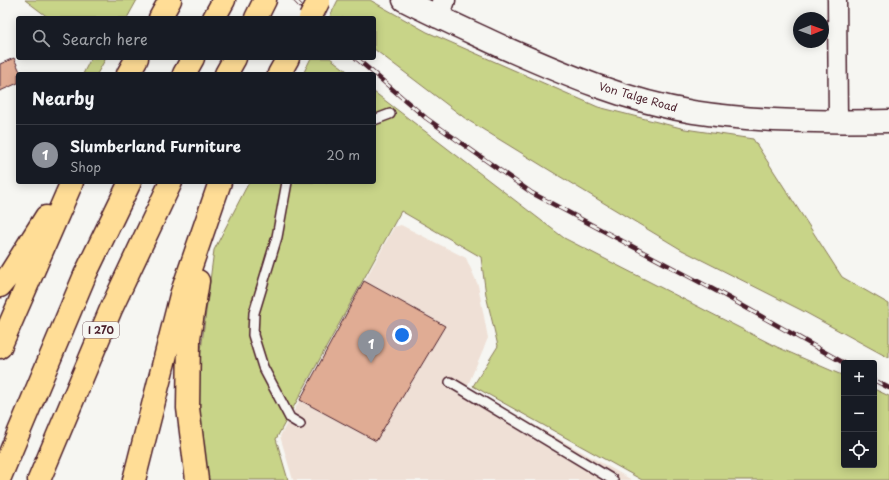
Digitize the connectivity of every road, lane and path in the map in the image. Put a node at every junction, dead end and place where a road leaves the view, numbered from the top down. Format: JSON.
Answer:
{"nodes":[{"id":1,"x":170,"y":0,"type":"edge"},
{"id":2,"x":224,"y":0,"type":"edge"},
{"id":3,"x":265,"y":0,"type":"edge"},
{"id":4,"x":319,"y":0,"type":"edge"},
{"id":5,"x":404,"y":0,"type":"edge"},
{"id":6,"x":837,"y":0,"type":"edge"},
{"id":7,"x":441,"y":8,"type":"edge"},
{"id":8,"x":161,"y":16,"type":"edge"},
{"id":9,"x":215,"y":16,"type":"edge"},
{"id":10,"x":257,"y":16,"type":"edge"},
{"id":11,"x":311,"y":16,"type":"edge"},
{"id":12,"x":137,"y":60,"type":"edge"},
{"id":13,"x":192,"y":60,"type":"edge"},
{"id":14,"x":234,"y":60,"type":"edge"},
{"id":15,"x":129,"y":72,"type":"edge"},
{"id":16,"x":185,"y":72,"type":"edge"},
{"id":17,"x":227,"y":72,"type":"edge"},
{"id":18,"x":390,"y":114,"type":"dead end"},
{"id":19,"x":376,"y":119,"type":"edge"},
{"id":20,"x":838,"y":121,"type":"junction"},
{"id":21,"x":889,"y":121,"type":"edge"},
{"id":22,"x":66,"y":184,"type":"edge"},
{"id":23,"x":71,"y":184,"type":"edge"},
{"id":24,"x":129,"y":184,"type":"edge"},
{"id":25,"x":170,"y":184,"type":"edge"},
{"id":26,"x":220,"y":184,"type":"edge"},
{"id":27,"x":287,"y":184,"type":"edge"},
{"id":28,"x":0,"y":286,"type":"edge"},
{"id":29,"x":0,"y":347,"type":"edge"},
{"id":30,"x":450,"y":382,"type":"dead end"},
{"id":31,"x":300,"y":424,"type":"dead end"},
{"id":32,"x":0,"y":477,"type":"edge"},
{"id":33,"x":39,"y":480,"type":"edge"},
{"id":34,"x":134,"y":480,"type":"edge"},
{"id":35,"x":197,"y":480,"type":"edge"},
{"id":36,"x":613,"y":480,"type":"edge"}],
"edges":[{"from":1,"to":8,"type":"highway"},
{"from":2,"to":9,"type":"highway"},
{"from":3,"to":10,"type":"highway"},
{"from":4,"to":11,"type":"highway","bridge":true},
{"from":5,"to":7,"type":"street","name":"Von Talge Road"},
{"from":6,"to":20,"type":"street"},
{"from":7,"to":20,"type":"street","name":"Von Talge Road"},
{"from":12,"to":15,"type":"highway"},
{"from":13,"to":16,"type":"highway"},
{"from":14,"to":17,"type":"highway"},
{"from":18,"to":19,"type":"lane"},
{"from":20,"to":21,"type":"street","name":"Von Talge Road"},
{"from":22,"to":28,"type":"highway"},
{"from":23,"to":29,"type":"highway"},
{"from":24,"to":32,"type":"highway"},
{"from":25,"to":33,"type":"highway","number":"I 270"},
{"from":26,"to":34,"type":"highway"},
{"from":26,"to":35,"type":"highway"},
{"from":27,"to":31,"type":"lane"},
{"from":30,"to":36,"type":"lane"}]}
